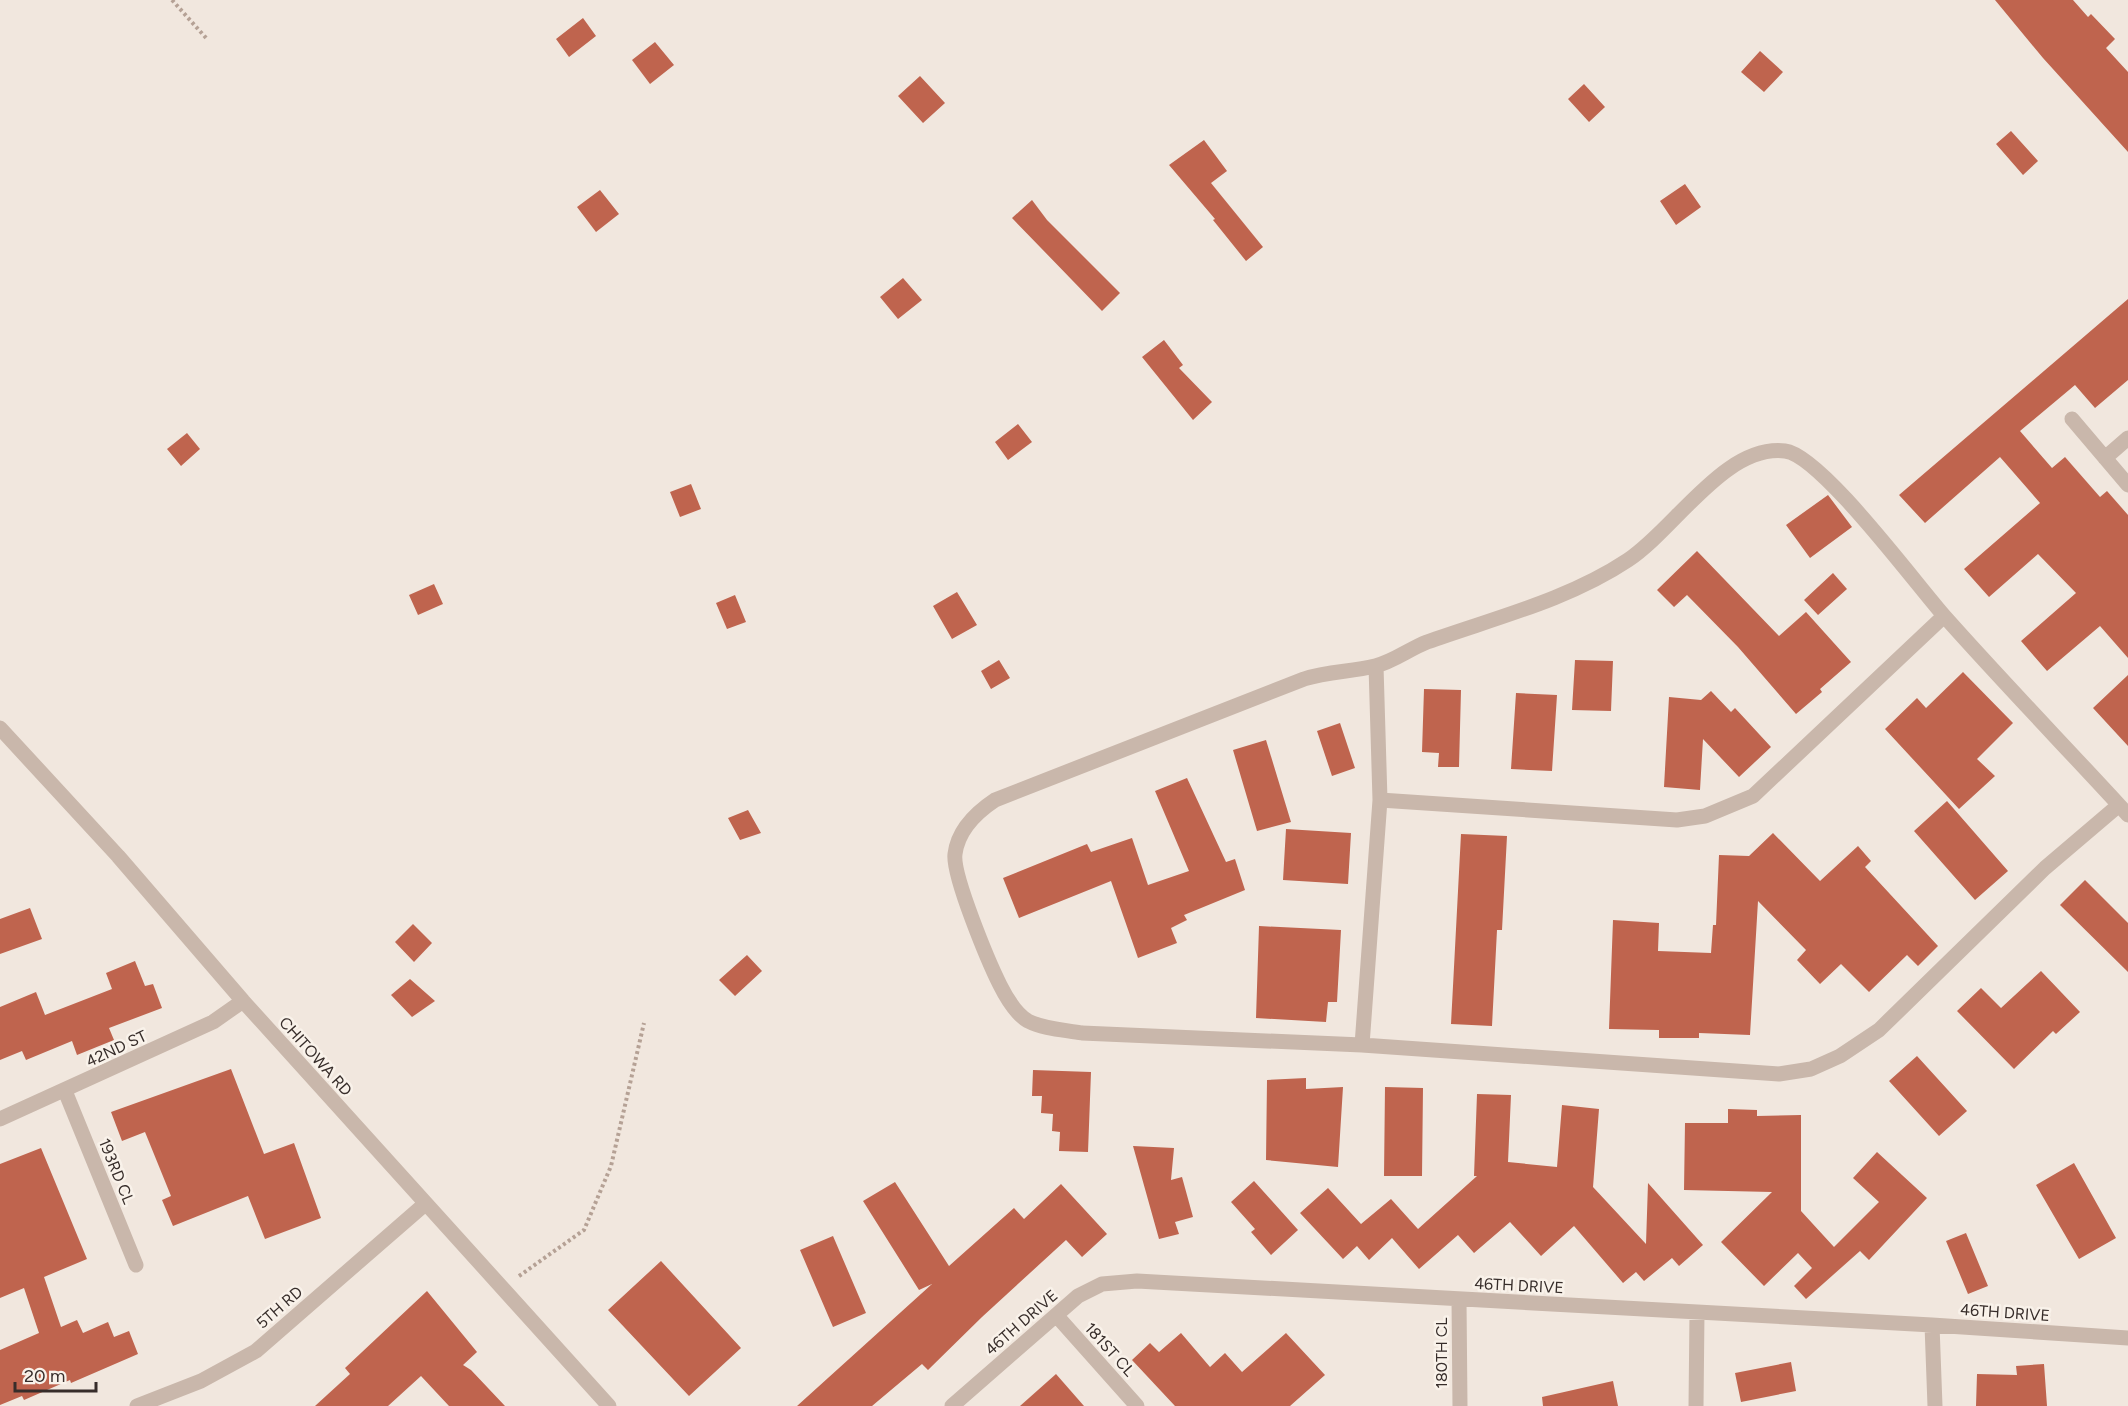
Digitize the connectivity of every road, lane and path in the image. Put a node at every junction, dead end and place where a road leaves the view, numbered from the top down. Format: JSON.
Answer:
{"nodes":[{"id":1,"x":172,"y":0,"type":"edge"},
{"id":2,"x":207,"y":39,"type":"dead end"},
{"id":3,"x":2072,"y":419,"type":"dead end"},
{"id":4,"x":2128,"y":438,"type":"edge"},
{"id":5,"x":2105,"y":458,"type":"junction"},
{"id":6,"x":2128,"y":485,"type":"edge"},
{"id":7,"x":1944,"y":616,"type":"junction"},
{"id":8,"x":1376,"y":666,"type":"junction"},
{"id":9,"x":0,"y":728,"type":"edge"},
{"id":10,"x":1380,"y":800,"type":"junction"},
{"id":11,"x":2123,"y":810,"type":"edge"},
{"id":12,"x":243,"y":1001,"type":"junction"},
{"id":13,"x":644,"y":1023,"type":"dead end"},
{"id":14,"x":1362,"y":1045,"type":"junction"},
{"id":15,"x":65,"y":1091,"type":"junction"},
{"id":16,"x":0,"y":1119,"type":"edge"},
{"id":17,"x":425,"y":1204,"type":"junction"},
{"id":18,"x":136,"y":1264,"type":"dead end"},
{"id":19,"x":502,"y":1288,"type":"junction"},
{"id":20,"x":1459,"y":1300,"type":"junction"},
{"id":21,"x":1697,"y":1313,"type":"junction"},
{"id":22,"x":1056,"y":1316,"type":"junction"},
{"id":23,"x":1932,"y":1325,"type":"junction"},
{"id":24,"x":2128,"y":1338,"type":"edge"},
{"id":25,"x":602,"y":1404,"type":"edge"},
{"id":26,"x":137,"y":1406,"type":"edge"},
{"id":27,"x":952,"y":1406,"type":"edge"},
{"id":28,"x":1137,"y":1406,"type":"edge"},
{"id":29,"x":1460,"y":1406,"type":"edge"},
{"id":30,"x":1696,"y":1406,"type":"edge"},
{"id":31,"x":1935,"y":1406,"type":"edge"}],
"edges":[{"from":1,"to":2,"type":"path"},
{"from":3,"to":5,"type":"street"},
{"from":4,"to":5,"type":"street"},
{"from":5,"to":6,"type":"street"},
{"from":7,"to":8,"type":"street"},
{"from":7,"to":10,"type":"street"},
{"from":7,"to":11,"type":"street"},
{"from":8,"to":10,"type":"street"},
{"from":8,"to":14,"type":"street"},
{"from":9,"to":12,"type":"street","name":"CHITOWA RD"},
{"from":10,"to":14,"type":"street"},
{"from":11,"to":14,"type":"street"},
{"from":12,"to":15,"type":"street","name":"42ND ST"},
{"from":12,"to":17,"type":"street","name":"CHITOWA RD"},
{"from":13,"to":19,"type":"path"},
{"from":15,"to":16,"type":"street","name":"42ND ST"},
{"from":15,"to":18,"type":"street","name":"193RD CL"},
{"from":17,"to":19,"type":"street","name":"CHITOWA RD"},
{"from":17,"to":26,"type":"street","name":"5TH RD"},
{"from":19,"to":25,"type":"street","name":"CHITOWA RD"},
{"from":20,"to":21,"type":"street","name":"46TH DRIVE"},
{"from":20,"to":22,"type":"street","name":"46TH DRIVE"},
{"from":20,"to":29,"type":"street","name":"180TH CL"},
{"from":21,"to":23,"type":"street","name":"46TH DRIVE"},
{"from":21,"to":30,"type":"street"},
{"from":22,"to":27,"type":"street","name":"46TH DRIVE"},
{"from":22,"to":28,"type":"street","name":"181ST CL"},
{"from":23,"to":24,"type":"street","name":"46TH DRIVE"},
{"from":23,"to":31,"type":"street"}]}
